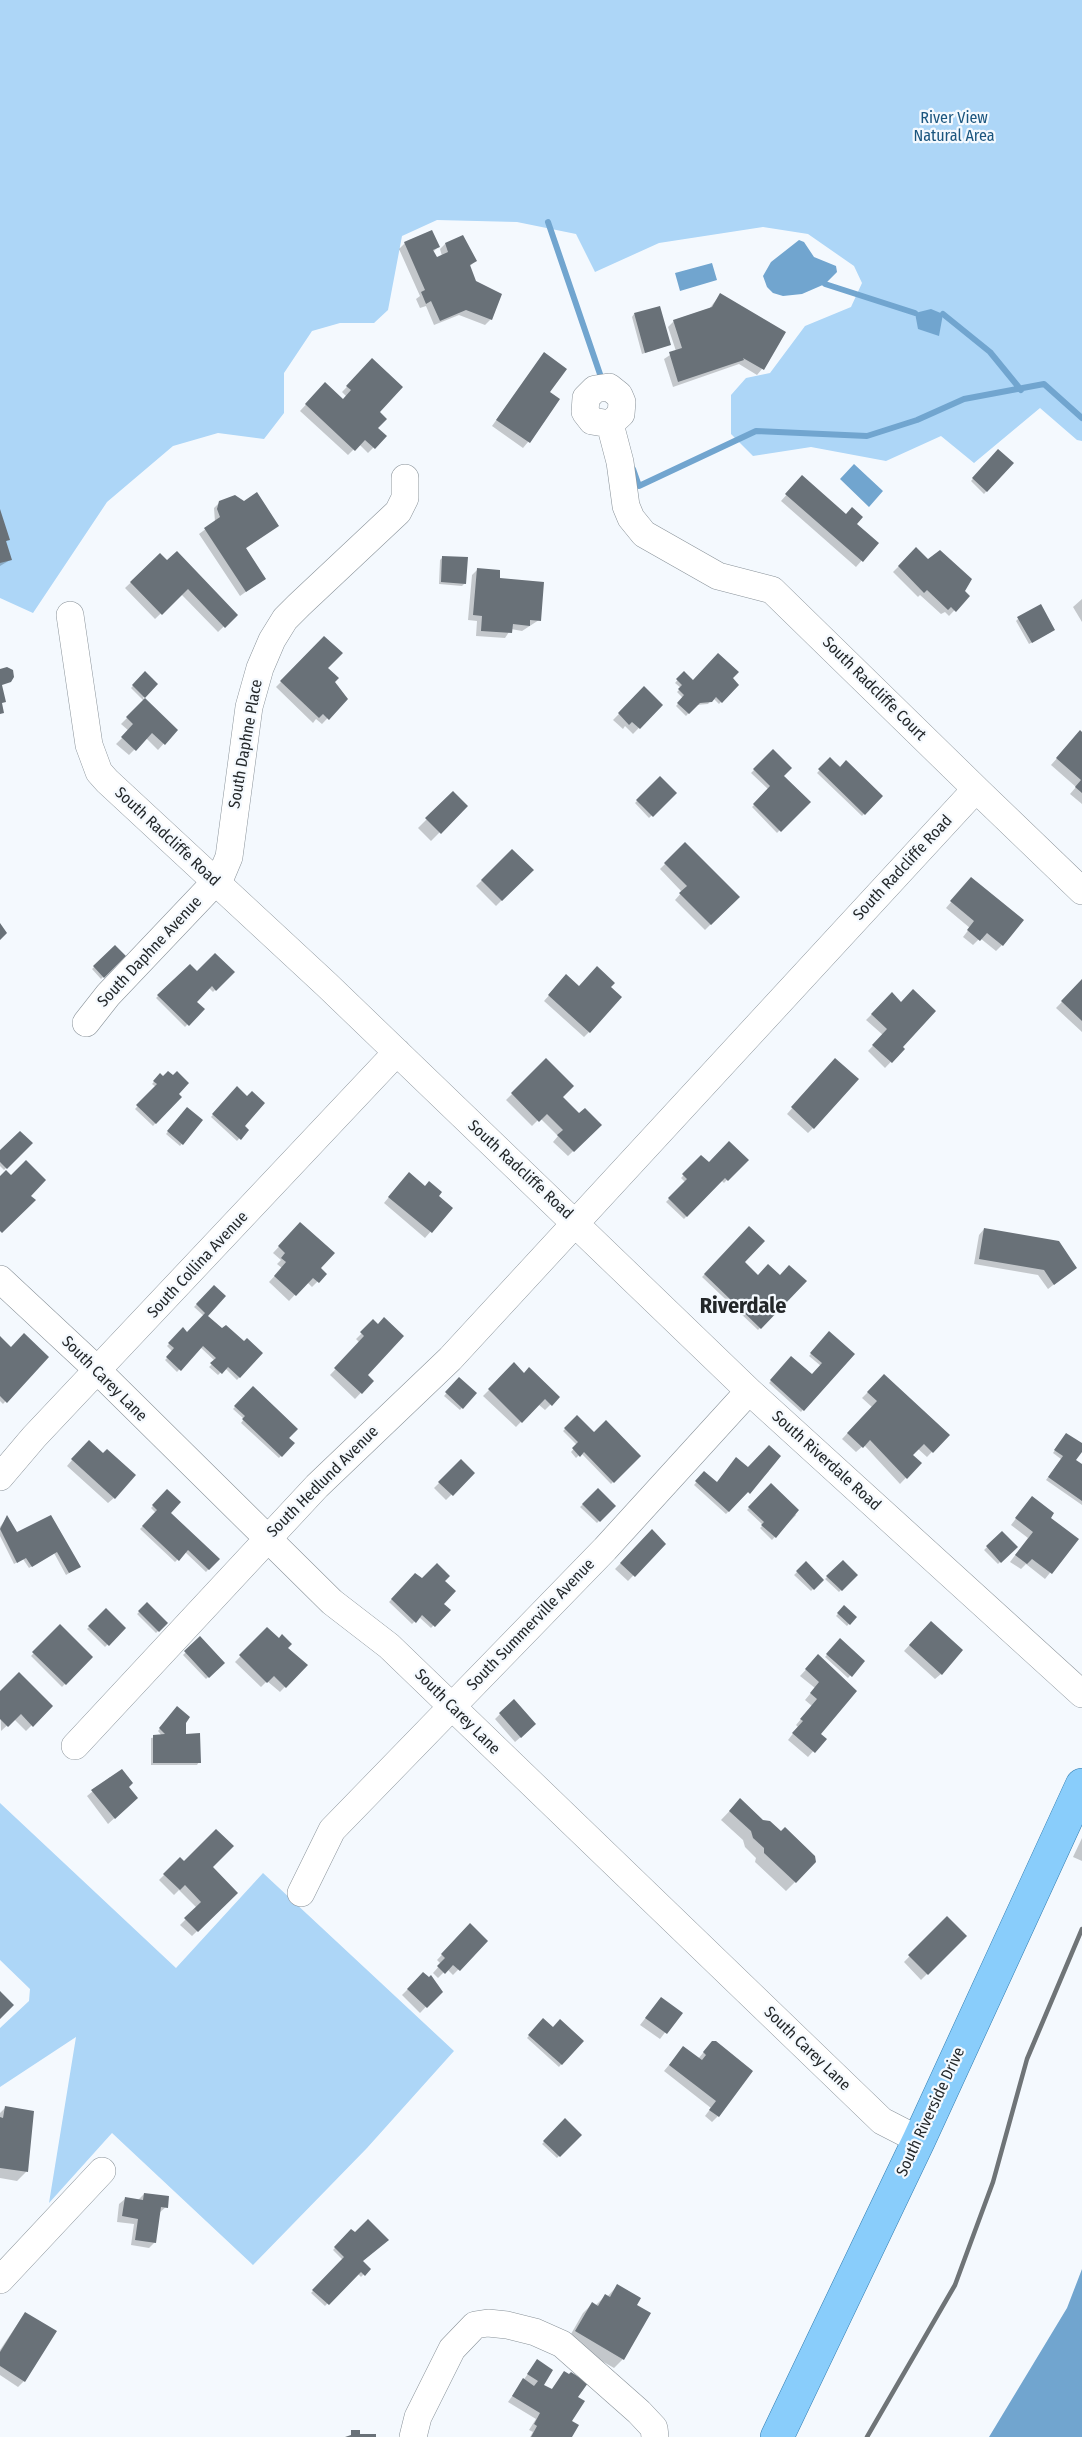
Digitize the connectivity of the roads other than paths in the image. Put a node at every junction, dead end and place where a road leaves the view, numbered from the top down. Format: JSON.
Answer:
{"nodes":[{"id":1,"x":609,"y":424,"type":"dead end"},
{"id":2,"x":405,"y":478,"type":"dead end"},
{"id":3,"x":70,"y":615,"type":"dead end"},
{"id":4,"x":976,"y":789,"type":"junction"},
{"id":5,"x":216,"y":882,"type":"junction"},
{"id":6,"x":1082,"y":891,"type":"edge"},
{"id":7,"x":86,"y":1023,"type":"dead end"},
{"id":8,"x":397,"y":1052,"type":"junction"},
{"id":9,"x":574,"y":1223,"type":"junction"},
{"id":10,"x":0,"y":1279,"type":"edge"},
{"id":11,"x":98,"y":1371,"type":"junction"},
{"id":12,"x":749,"y":1391,"type":"junction"},
{"id":13,"x":0,"y":1477,"type":"edge"},
{"id":14,"x":267,"y":1538,"type":"junction"},
{"id":15,"x":1082,"y":1695,"type":"edge"},
{"id":16,"x":452,"y":1707,"type":"junction"},
{"id":17,"x":75,"y":1746,"type":"dead end"},
{"id":18,"x":1082,"y":1785,"type":"edge"},
{"id":19,"x":301,"y":1893,"type":"dead end"},
{"id":20,"x":919,"y":2140,"type":"junction"},
{"id":21,"x":102,"y":2171,"type":"dead end"},
{"id":22,"x":0,"y":2280,"type":"edge"},
{"id":23,"x":413,"y":2437,"type":"edge"},
{"id":24,"x":656,"y":2437,"type":"edge"},
{"id":25,"x":777,"y":2437,"type":"edge"}],
"edges":[{"from":1,"to":4,"type":"street","name":"South Radcliffe Court"},
{"from":2,"to":5,"type":"street","name":"South Daphne Place"},
{"from":3,"to":5,"type":"street","name":"South Radcliffe Road"},
{"from":4,"to":6,"type":"street"},
{"from":4,"to":9,"type":"street","name":"South Radcliffe Road"},
{"from":5,"to":7,"type":"street","name":"South Daphne Avenue"},
{"from":5,"to":8,"type":"street","name":"South Radcliffe Road"},
{"from":8,"to":9,"type":"street","name":"South Radcliffe Road"},
{"from":8,"to":11,"type":"street","name":"South Collina Avenue"},
{"from":9,"to":12,"type":"street","name":"South Riverdale Road"},
{"from":9,"to":14,"type":"street","name":"South Hedlund Avenue"},
{"from":10,"to":11,"type":"street","name":"South Carey Lane"},
{"from":11,"to":13,"type":"street","name":"South Collina Avenue"},
{"from":11,"to":14,"type":"street","name":"South Carey Lane"},
{"from":12,"to":15,"type":"street","name":"South Riverdale Road"},
{"from":12,"to":16,"type":"street","name":"South Summerville Avenue"},
{"from":14,"to":16,"type":"street","name":"South Carey Lane"},
{"from":14,"to":17,"type":"street","name":"South Hedlund Avenue"},
{"from":16,"to":19,"type":"street","name":"South Summerville Avenue"},
{"from":16,"to":20,"type":"street","name":"South Carey Lane"},
{"from":18,"to":20,"type":"main road","name":"South Riverside Drive"},
{"from":20,"to":25,"type":"main road","name":"South Riverside Drive"},
{"from":21,"to":22,"type":"street"},
{"from":23,"to":24,"type":"street"}]}
